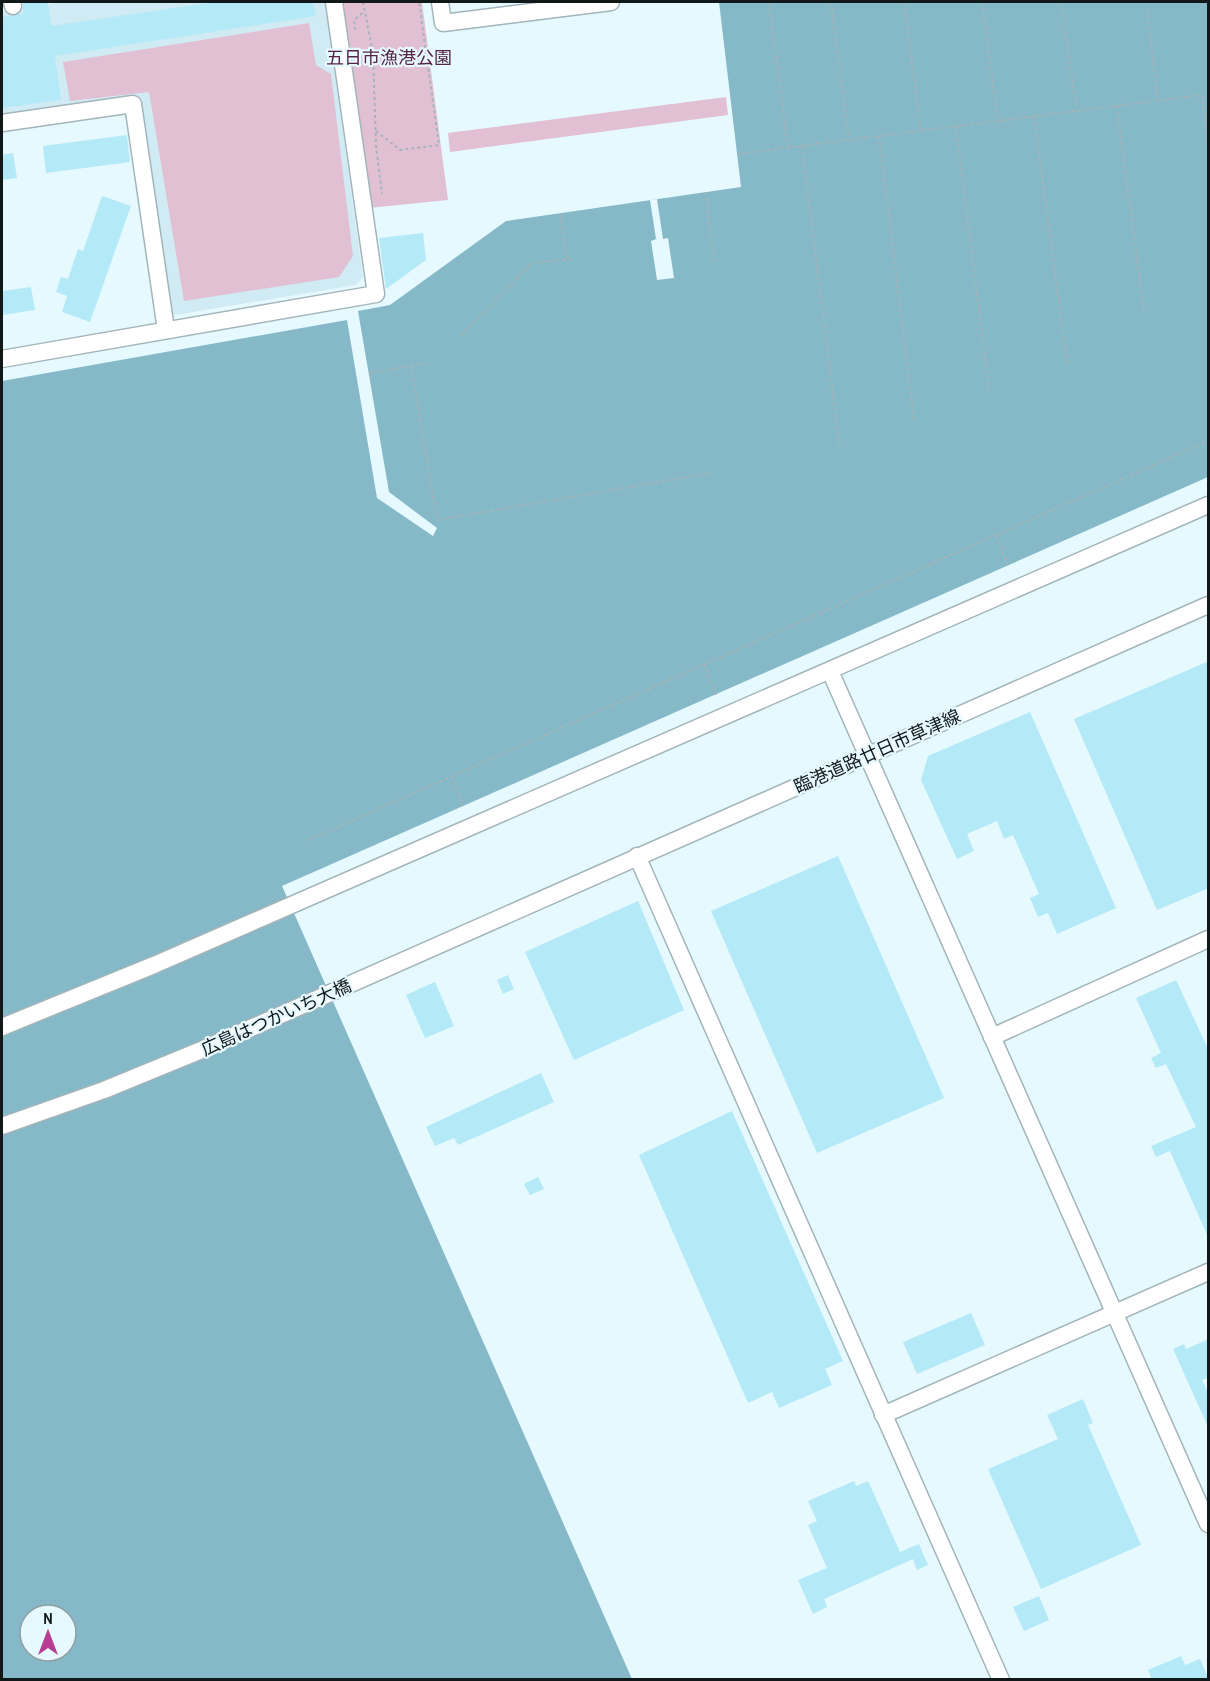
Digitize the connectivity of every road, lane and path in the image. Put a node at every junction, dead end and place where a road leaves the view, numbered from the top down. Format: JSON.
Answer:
{"nodes":[{"id":1,"x":334,"y":2,"type":"edge"},
{"id":2,"x":363,"y":2,"type":"edge"},
{"id":3,"x":419,"y":2,"type":"edge"},
{"id":4,"x":440,"y":2,"type":"edge"},
{"id":5,"x":611,"y":2,"type":"edge"},
{"id":6,"x":769,"y":2,"type":"edge"},
{"id":7,"x":831,"y":2,"type":"edge"},
{"id":8,"x":904,"y":2,"type":"edge"},
{"id":9,"x":982,"y":2,"type":"edge"},
{"id":10,"x":1061,"y":2,"type":"edge"},
{"id":11,"x":1147,"y":9,"type":"dead end"},
{"id":12,"x":1158,"y":100,"type":"junction"},
{"id":13,"x":1117,"y":106,"type":"junction"},
{"id":14,"x":1077,"y":111,"type":"junction"},
{"id":15,"x":1035,"y":116,"type":"junction"},
{"id":16,"x":998,"y":121,"type":"junction"},
{"id":17,"x":2,"y":123,"type":"edge"},
{"id":18,"x":956,"y":126,"type":"junction"},
{"id":19,"x":376,"y":131,"type":"junction"},
{"id":20,"x":921,"y":131,"type":"junction"},
{"id":21,"x":879,"y":136,"type":"junction"},
{"id":22,"x":849,"y":140,"type":"junction"},
{"id":23,"x":802,"y":146,"type":"junction"},
{"id":24,"x":1209,"y":146,"type":"edge"},
{"id":25,"x":788,"y":148,"type":"junction"},
{"id":26,"x":738,"y":154,"type":"dead end"},
{"id":27,"x":706,"y":192,"type":"dead end"},
{"id":28,"x":382,"y":194,"type":"dead end"},
{"id":29,"x":560,"y":214,"type":"dead end"},
{"id":30,"x":567,"y":259,"type":"junction"},
{"id":31,"x":574,"y":259,"type":"dead end"},
{"id":32,"x":714,"y":261,"type":"dead end"},
{"id":33,"x":1144,"y":314,"type":"dead end"},
{"id":34,"x":166,"y":330,"type":"junction"},
{"id":35,"x":460,"y":336,"type":"dead end"},
{"id":36,"x":2,"y":360,"type":"edge"},
{"id":37,"x":429,"y":363,"type":"dead end"},
{"id":38,"x":1067,"y":363,"type":"dead end"},
{"id":39,"x":411,"y":366,"type":"junction"},
{"id":40,"x":369,"y":373,"type":"dead end"},
{"id":41,"x":989,"y":391,"type":"dead end"},
{"id":42,"x":914,"y":420,"type":"dead end"},
{"id":43,"x":1209,"y":441,"type":"edge"},
{"id":44,"x":840,"y":450,"type":"dead end"},
{"id":45,"x":711,"y":473,"type":"dead end"},
{"id":46,"x":1209,"y":506,"type":"edge"},
{"id":47,"x":996,"y":535,"type":"junction"},
{"id":48,"x":1008,"y":565,"type":"dead end"},
{"id":49,"x":1209,"y":605,"type":"edge"},
{"id":50,"x":704,"y":664,"type":"junction"},
{"id":51,"x":830,"y":671,"type":"junction"},
{"id":52,"x":716,"y":695,"type":"dead end"},
{"id":53,"x":867,"y":755,"type":"junction"},
{"id":54,"x":452,"y":776,"type":"junction"},
{"id":55,"x":463,"y":806,"type":"dead end"},
{"id":56,"x":308,"y":840,"type":"dead end"},
{"id":57,"x":638,"y":856,"type":"junction"},
{"id":58,"x":546,"y":897,"type":"joint"},
{"id":59,"x":1209,"y":939,"type":"edge"},
{"id":60,"x":2,"y":1027,"type":"edge"},
{"id":61,"x":992,"y":1037,"type":"junction"},
{"id":62,"x":2,"y":1126,"type":"edge"},
{"id":63,"x":1209,"y":1272,"type":"edge"},
{"id":64,"x":1115,"y":1313,"type":"junction"},
{"id":65,"x":884,"y":1415,"type":"junction"},
{"id":66,"x":1209,"y":1524,"type":"edge"},
{"id":67,"x":1001,"y":1680,"type":"edge"}],
"edges":[{"from":1,"to":34,"type":"street"},
{"from":2,"to":19,"type":"path"},
{"from":3,"to":19,"type":"path"},
{"from":4,"to":5,"type":"street"},
{"from":6,"to":25,"type":"path"},
{"from":7,"to":22,"type":"path"},
{"from":8,"to":20,"type":"path"},
{"from":9,"to":16,"type":"path"},
{"from":10,"to":14,"type":"path"},
{"from":11,"to":12,"type":"path"},
{"from":12,"to":13,"type":"path"},
{"from":12,"to":24,"type":"path"},
{"from":13,"to":14,"type":"path"},
{"from":13,"to":33,"type":"path"},
{"from":14,"to":15,"type":"path"},
{"from":15,"to":16,"type":"path"},
{"from":15,"to":38,"type":"path"},
{"from":16,"to":18,"type":"path"},
{"from":17,"to":34,"type":"street"},
{"from":18,"to":20,"type":"path"},
{"from":18,"to":41,"type":"path"},
{"from":19,"to":28,"type":"path"},
{"from":20,"to":21,"type":"path"},
{"from":21,"to":22,"type":"path"},
{"from":21,"to":42,"type":"path"},
{"from":22,"to":23,"type":"path"},
{"from":23,"to":25,"type":"path"},
{"from":23,"to":44,"type":"path"},
{"from":25,"to":26,"type":"path"},
{"from":27,"to":32,"type":"path"},
{"from":29,"to":30,"type":"path"},
{"from":30,"to":31,"type":"path"},
{"from":30,"to":35,"type":"path"},
{"from":34,"to":36,"type":"street"},
{"from":37,"to":39,"type":"path"},
{"from":39,"to":40,"type":"path"},
{"from":39,"to":45,"type":"path"},
{"from":43,"to":47,"type":"path"},
{"from":46,"to":51,"type":"street"},
{"from":47,"to":48,"type":"path"},
{"from":47,"to":50,"type":"path"},
{"from":49,"to":53,"type":"street","name":"臨港道路廿日市草津線"},
{"from":50,"to":52,"type":"path"},
{"from":50,"to":54,"type":"path"},
{"from":51,"to":53,"type":"street"},
{"from":51,"to":60,"type":"street"},
{"from":53,"to":57,"type":"street","name":"臨港道路廿日市草津線"},
{"from":53,"to":61,"type":"street"},
{"from":54,"to":55,"type":"path"},
{"from":54,"to":56,"type":"path"},
{"from":57,"to":58,"type":"street","name":"臨港道路廿日市草津線"},
{"from":57,"to":65,"type":"street"},
{"from":58,"to":62,"type":"street","name":"広島はつかいち大橋"},
{"from":59,"to":61,"type":"street"},
{"from":61,"to":64,"type":"street"},
{"from":63,"to":64,"type":"street"},
{"from":64,"to":65,"type":"street"},
{"from":64,"to":66,"type":"street"},
{"from":65,"to":67,"type":"street"}]}
